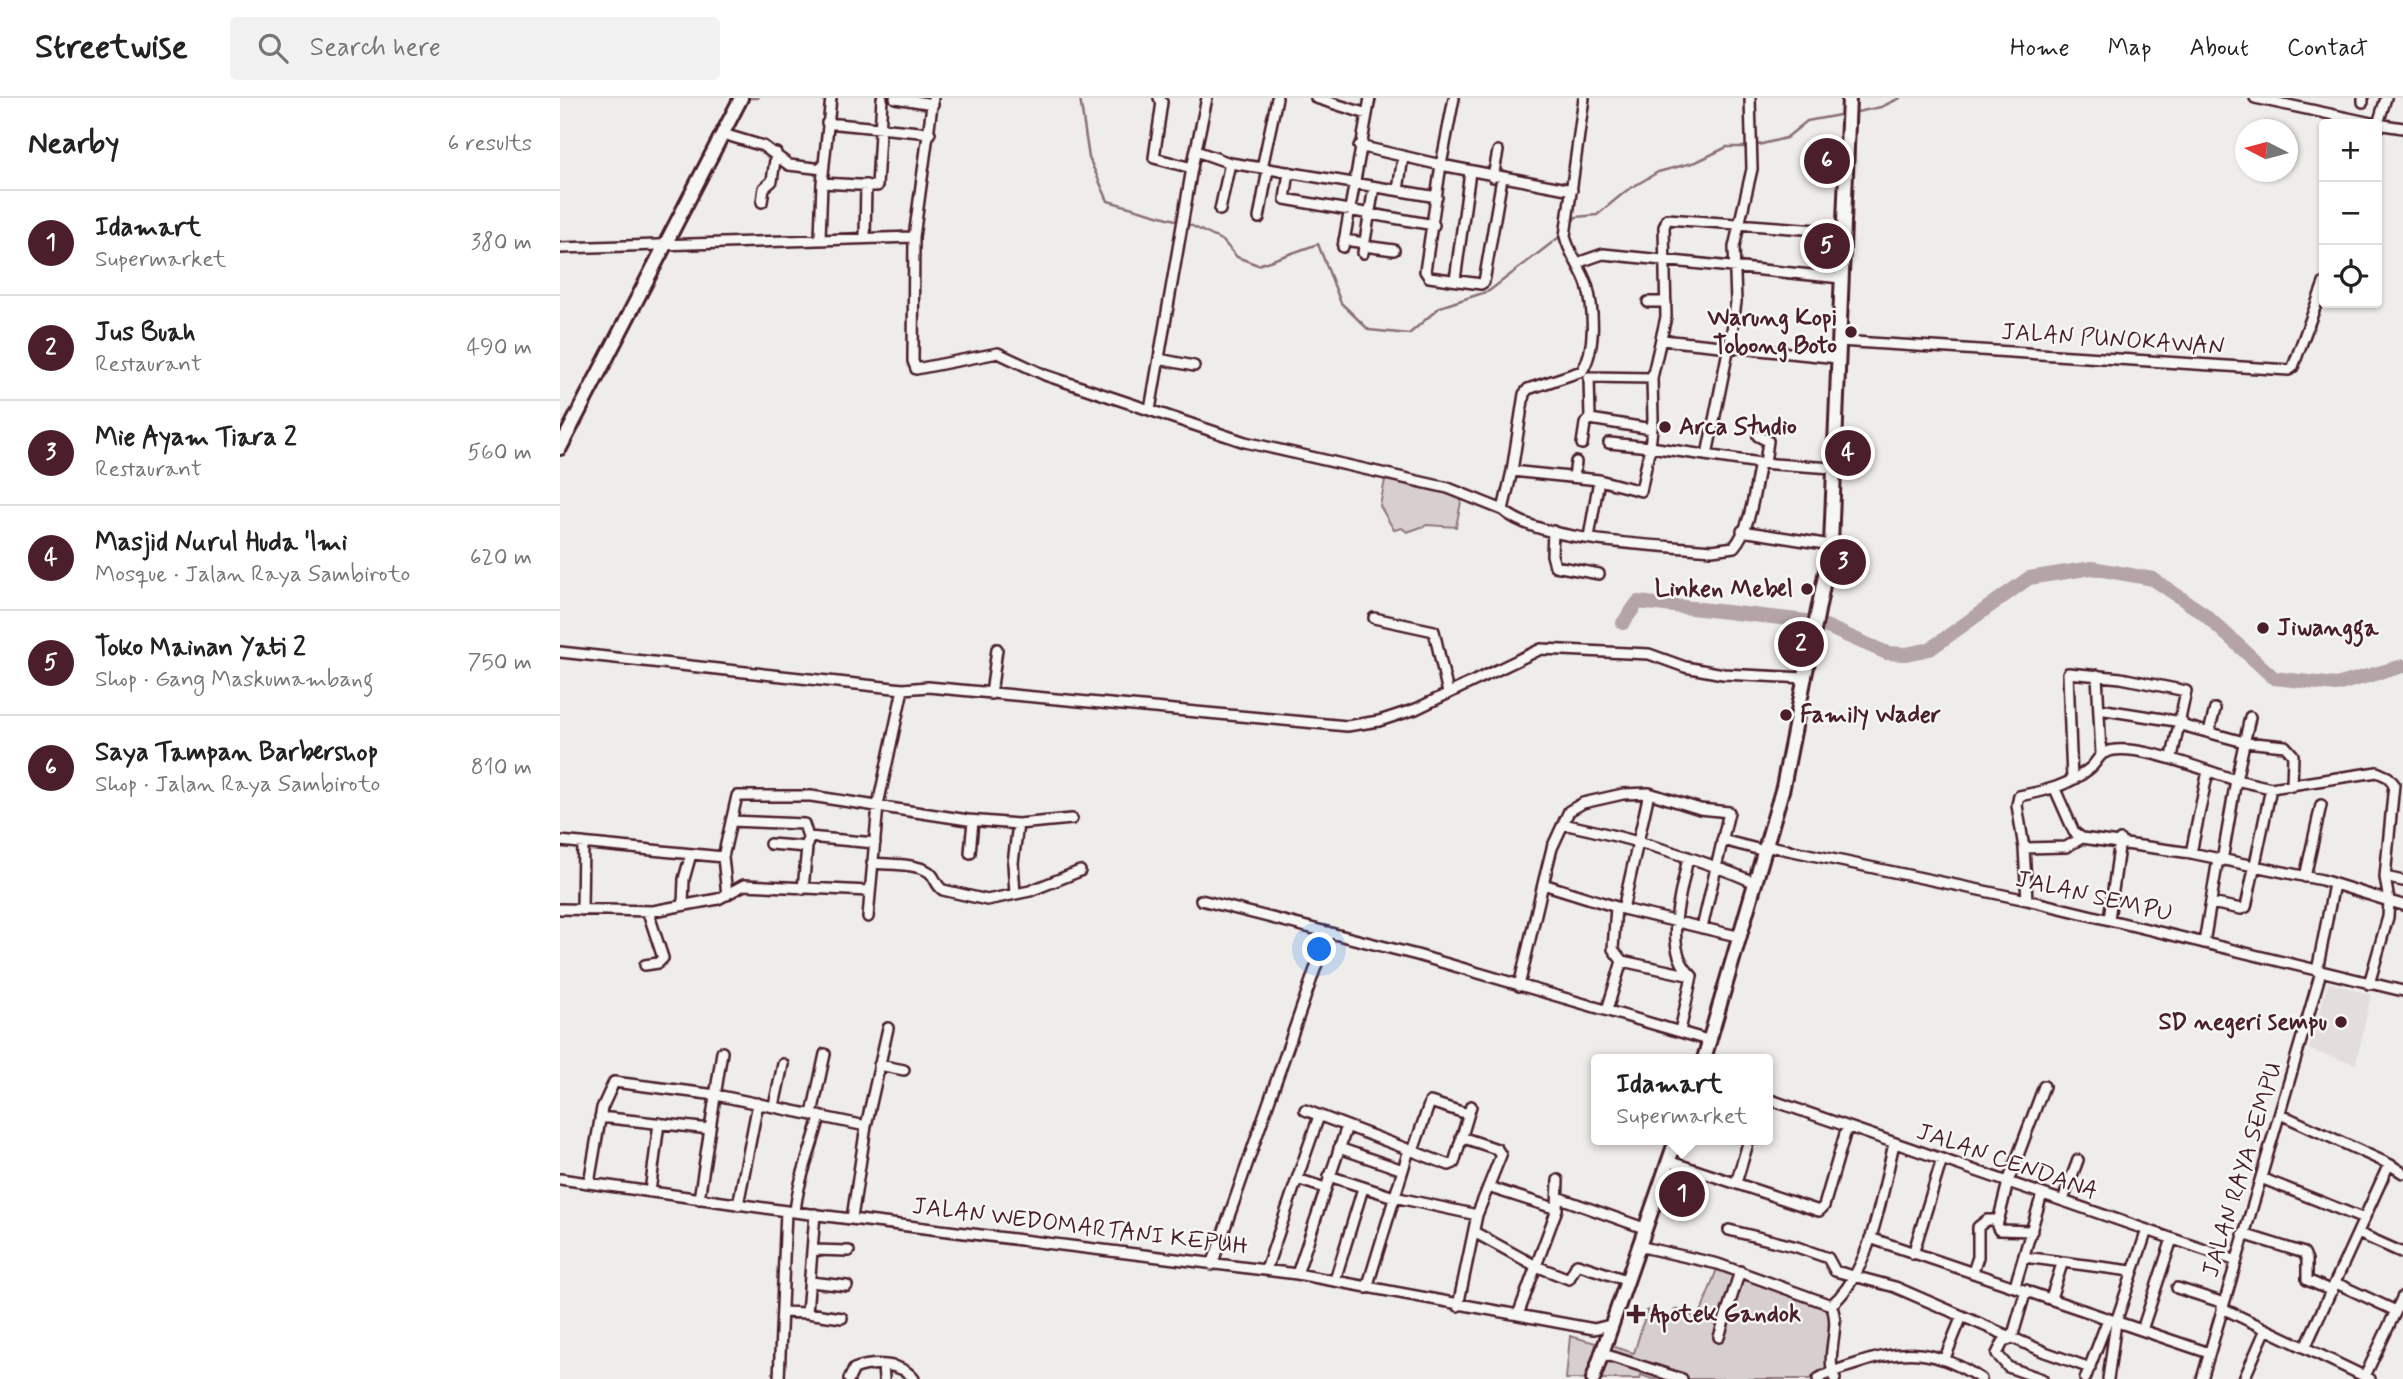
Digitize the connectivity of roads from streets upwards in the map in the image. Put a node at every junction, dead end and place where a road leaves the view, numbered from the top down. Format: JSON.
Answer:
{"nodes":[{"id":1,"x":741,"y":98,"type":"edge"},
{"id":2,"x":831,"y":98,"type":"edge"},
{"id":3,"x":882,"y":98,"type":"edge"},
{"id":4,"x":895,"y":98,"type":"edge"},
{"id":5,"x":1159,"y":98,"type":"edge"},
{"id":6,"x":1207,"y":98,"type":"edge"},
{"id":7,"x":1277,"y":98,"type":"edge"},
{"id":8,"x":1316,"y":98,"type":"edge"},
{"id":9,"x":1370,"y":98,"type":"edge"},
{"id":10,"x":1454,"y":98,"type":"edge"},
{"id":11,"x":1584,"y":98,"type":"edge"},
{"id":12,"x":1750,"y":98,"type":"edge"},
{"id":13,"x":2255,"y":98,"type":"edge"},
{"id":14,"x":2386,"y":98,"type":"edge"},
{"id":15,"x":933,"y":101,"type":"edge"},
{"id":16,"x":1849,"y":103,"type":"edge"},
{"id":17,"x":1367,"y":114,"type":"junction"},
{"id":18,"x":2350,"y":119,"type":"edge"},
{"id":19,"x":2379,"y":119,"type":"edge"},
{"id":20,"x":827,"y":123,"type":"junction"},
{"id":21,"x":2382,"y":126,"type":"edge"},
{"id":22,"x":880,"y":127,"type":"junction"},
{"id":23,"x":2403,"y":128,"type":"edge"},
{"id":24,"x":930,"y":133,"type":"junction"},
{"id":25,"x":723,"y":134,"type":"junction"},
{"id":26,"x":1359,"y":146,"type":"junction"},
{"id":27,"x":1196,"y":151,"type":"junction"},
{"id":28,"x":1498,"y":151,"type":"dead end"},
{"id":29,"x":776,"y":153,"type":"junction"},
{"id":30,"x":1403,"y":157,"type":"junction"},
{"id":31,"x":1230,"y":163,"type":"junction"},
{"id":32,"x":1441,"y":166,"type":"junction"},
{"id":33,"x":1192,"y":168,"type":"junction"},
{"id":34,"x":1265,"y":168,"type":"junction"},
{"id":35,"x":823,"y":169,"type":"junction"},
{"id":36,"x":1289,"y":172,"type":"junction"},
{"id":37,"x":1470,"y":172,"type":"junction"},
{"id":38,"x":1497,"y":178,"type":"junction"},
{"id":39,"x":1354,"y":182,"type":"junction"},
{"id":40,"x":822,"y":183,"type":"junction"},
{"id":41,"x":866,"y":186,"type":"junction"},
{"id":42,"x":1374,"y":187,"type":"junction"},
{"id":43,"x":1398,"y":190,"type":"junction"},
{"id":44,"x":1572,"y":190,"type":"junction"},
{"id":45,"x":1437,"y":197,"type":"junction"},
{"id":46,"x":762,"y":202,"type":"dead end"},
{"id":47,"x":1220,"y":210,"type":"dead end"},
{"id":48,"x":1349,"y":211,"type":"junction"},
{"id":49,"x":1369,"y":215,"type":"junction"},
{"id":50,"x":1259,"y":218,"type":"dead end"},
{"id":51,"x":1738,"y":224,"type":"junction"},
{"id":52,"x":1434,"y":225,"type":"junction"},
{"id":53,"x":1845,"y":232,"type":"junction"},
{"id":54,"x":865,"y":236,"type":"junction"},
{"id":55,"x":914,"y":237,"type":"junction"},
{"id":56,"x":820,"y":238,"type":"junction"},
{"id":57,"x":666,"y":243,"type":"junction"},
{"id":58,"x":1364,"y":247,"type":"junction"},
{"id":59,"x":560,"y":248,"type":"edge"},
{"id":60,"x":1394,"y":250,"type":"dead end"},
{"id":61,"x":1665,"y":258,"type":"junction"},
{"id":62,"x":1577,"y":263,"type":"junction"},
{"id":63,"x":1733,"y":265,"type":"junction"},
{"id":64,"x":1842,"y":278,"type":"junction"},
{"id":65,"x":1455,"y":280,"type":"junction"},
{"id":66,"x":2319,"y":297,"type":"edge"},
{"id":67,"x":1648,"y":302,"type":"dead end"},
{"id":68,"x":1665,"y":302,"type":"junction"},
{"id":69,"x":1662,"y":340,"type":"junction"},
{"id":70,"x":1839,"y":341,"type":"junction"},
{"id":71,"x":1727,"y":346,"type":"junction"},
{"id":72,"x":1838,"y":358,"type":"junction"},
{"id":73,"x":1158,"y":359,"type":"junction"},
{"id":74,"x":1194,"y":366,"type":"dead end"},
{"id":75,"x":1584,"y":375,"type":"junction"},
{"id":76,"x":1652,"y":378,"type":"junction"},
{"id":77,"x":1150,"y":410,"type":"junction"},
{"id":78,"x":1590,"y":419,"type":"junction"},
{"id":79,"x":1652,"y":429,"type":"junction"},
{"id":80,"x":1758,"y":436,"type":"dead end"},
{"id":81,"x":1609,"y":443,"type":"dead end"},
{"id":82,"x":1582,"y":444,"type":"dead end"},
{"id":83,"x":1650,"y":447,"type":"junction"},
{"id":84,"x":560,"y":448,"type":"edge"},
{"id":85,"x":1707,"y":455,"type":"junction"},
{"id":86,"x":1576,"y":463,"type":"dead end"},
{"id":87,"x":1762,"y":463,"type":"junction"},
{"id":88,"x":1833,"y":467,"type":"junction"},
{"id":89,"x":1512,"y":471,"type":"junction"},
{"id":90,"x":1574,"y":477,"type":"junction"},
{"id":91,"x":1599,"y":480,"type":"junction"},
{"id":92,"x":1503,"y":510,"type":"junction"},
{"id":93,"x":1553,"y":531,"type":"junction"},
{"id":94,"x":1742,"y":531,"type":"junction"},
{"id":95,"x":1589,"y":537,"type":"junction"},
{"id":96,"x":1831,"y":545,"type":"junction"},
{"id":97,"x":1599,"y":574,"type":"dead end"},
{"id":98,"x":1374,"y":618,"type":"dead end"},
{"id":99,"x":997,"y":649,"type":"dead end"},
{"id":100,"x":560,"y":652,"type":"edge"},
{"id":101,"x":2097,"y":675,"type":"junction"},
{"id":102,"x":1806,"y":678,"type":"junction"},
{"id":103,"x":903,"y":689,"type":"junction"},
{"id":104,"x":1448,"y":693,"type":"junction"},
{"id":105,"x":991,"y":694,"type":"junction"},
{"id":106,"x":2099,"y":709,"type":"junction"},
{"id":107,"x":2214,"y":709,"type":"dead end"},
{"id":108,"x":2250,"y":717,"type":"dead end"},
{"id":109,"x":2182,"y":723,"type":"junction"},
{"id":110,"x":2209,"y":733,"type":"junction"},
{"id":111,"x":2244,"y":742,"type":"junction"},
{"id":112,"x":2101,"y":754,"type":"junction"},
{"id":113,"x":2172,"y":757,"type":"junction"},
{"id":114,"x":2207,"y":771,"type":"junction"},
{"id":115,"x":2072,"y":780,"type":"junction"},
{"id":116,"x":2236,"y":780,"type":"junction"},
{"id":117,"x":2292,"y":786,"type":"junction"},
{"id":118,"x":2272,"y":788,"type":"junction"},
{"id":119,"x":2055,"y":789,"type":"junction"},
{"id":120,"x":1649,"y":793,"type":"junction"},
{"id":121,"x":2399,"y":802,"type":"edge"},
{"id":122,"x":878,"y":805,"type":"junction"},
{"id":123,"x":2321,"y":805,"type":"dead end"},
{"id":124,"x":1072,"y":819,"type":"dead end"},
{"id":125,"x":731,"y":821,"type":"junction"},
{"id":126,"x":973,"y":821,"type":"junction"},
{"id":127,"x":1018,"y":824,"type":"junction"},
{"id":128,"x":1563,"y":824,"type":"junction"},
{"id":129,"x":2082,"y":838,"type":"junction"},
{"id":130,"x":1722,"y":839,"type":"junction"},
{"id":131,"x":2120,"y":840,"type":"junction"},
{"id":132,"x":560,"y":841,"type":"edge"},
{"id":133,"x":1640,"y":841,"type":"junction"},
{"id":134,"x":807,"y":842,"type":"junction"},
{"id":135,"x":583,"y":843,"type":"junction"},
{"id":136,"x":874,"y":843,"type":"junction"},
{"id":137,"x":770,"y":844,"type":"dead end"},
{"id":138,"x":1768,"y":847,"type":"junction"},
{"id":139,"x":2024,"y":848,"type":"junction"},
{"id":140,"x":970,"y":853,"type":"dead end"},
{"id":141,"x":2191,"y":853,"type":"junction"},
{"id":142,"x":691,"y":854,"type":"junction"},
{"id":143,"x":723,"y":857,"type":"junction"},
{"id":144,"x":1688,"y":858,"type":"junction"},
{"id":145,"x":2220,"y":860,"type":"junction"},
{"id":146,"x":872,"y":863,"type":"junction"},
{"id":147,"x":1716,"y":866,"type":"junction"},
{"id":148,"x":2256,"y":867,"type":"junction"},
{"id":149,"x":1080,"y":871,"type":"dead end"},
{"id":150,"x":2305,"y":877,"type":"junction"},
{"id":151,"x":2385,"y":877,"type":"junction"},
{"id":152,"x":2403,"y":881,"type":"edge"},
{"id":153,"x":1756,"y":883,"type":"junction"},
{"id":154,"x":1543,"y":884,"type":"junction"},
{"id":155,"x":2334,"y":884,"type":"junction"},
{"id":156,"x":803,"y":889,"type":"junction"},
{"id":157,"x":869,"y":891,"type":"junction"},
{"id":158,"x":1015,"y":894,"type":"junction"},
{"id":159,"x":727,"y":895,"type":"junction"},
{"id":160,"x":1201,"y":900,"type":"dead end"},
{"id":161,"x":2026,"y":900,"type":"junction"},
{"id":162,"x":2389,"y":901,"type":"junction"},
{"id":163,"x":2211,"y":902,"type":"junction"},
{"id":164,"x":683,"y":905,"type":"junction"},
{"id":165,"x":2403,"y":905,"type":"edge"},
{"id":166,"x":1619,"y":908,"type":"junction"},
{"id":167,"x":560,"y":909,"type":"edge"},
{"id":168,"x":582,"y":909,"type":"junction"},
{"id":169,"x":648,"y":912,"type":"junction"},
{"id":170,"x":868,"y":916,"type":"dead end"},
{"id":171,"x":2109,"y":919,"type":"junction"},
{"id":172,"x":1676,"y":922,"type":"junction"},
{"id":173,"x":1702,"y":928,"type":"junction"},
{"id":174,"x":1328,"y":932,"type":"junction"},
{"id":175,"x":1741,"y":937,"type":"junction"},
{"id":176,"x":2204,"y":943,"type":"junction"},
{"id":177,"x":1622,"y":961,"type":"junction"},
{"id":178,"x":645,"y":965,"type":"dead end"},
{"id":179,"x":2319,"y":972,"type":"junction"},
{"id":180,"x":1692,"y":976,"type":"junction"},
{"id":181,"x":2369,"y":984,"type":"junction"},
{"id":182,"x":1518,"y":986,"type":"junction"},
{"id":183,"x":2403,"y":991,"type":"edge"},
{"id":184,"x":1607,"y":1010,"type":"junction"},
{"id":185,"x":888,"y":1028,"type":"dead end"},
{"id":186,"x":1680,"y":1031,"type":"junction"},
{"id":187,"x":1711,"y":1041,"type":"junction"},
{"id":188,"x":722,"y":1052,"type":"dead end"},
{"id":189,"x":825,"y":1054,"type":"dead end"},
{"id":190,"x":1706,"y":1054,"type":"edge"},
{"id":191,"x":783,"y":1064,"type":"dead end"},
{"id":192,"x":879,"y":1065,"type":"junction"},
{"id":193,"x":904,"y":1070,"type":"dead end"},
{"id":194,"x":2044,"y":1086,"type":"dead end"},
{"id":195,"x":716,"y":1095,"type":"junction"},
{"id":196,"x":1773,"y":1101,"type":"edge"},
{"id":197,"x":758,"y":1103,"type":"junction"},
{"id":198,"x":774,"y":1105,"type":"junction"},
{"id":199,"x":1305,"y":1110,"type":"dead end"},
{"id":200,"x":2280,"y":1114,"type":"junction"},
{"id":201,"x":816,"y":1115,"type":"junction"},
{"id":202,"x":1319,"y":1115,"type":"junction"},
{"id":203,"x":600,"y":1117,"type":"junction"},
{"id":204,"x":659,"y":1123,"type":"junction"},
{"id":205,"x":866,"y":1126,"type":"junction"},
{"id":206,"x":1347,"y":1126,"type":"junction"},
{"id":207,"x":1847,"y":1127,"type":"junction"},
{"id":208,"x":710,"y":1129,"type":"junction"},
{"id":209,"x":1461,"y":1137,"type":"junction"},
{"id":210,"x":1894,"y":1144,"type":"junction"},
{"id":211,"x":1674,"y":1145,"type":"edge"},
{"id":212,"x":1747,"y":1145,"type":"edge"},
{"id":213,"x":1339,"y":1148,"type":"junction"},
{"id":214,"x":1411,"y":1151,"type":"junction"},
{"id":215,"x":1942,"y":1159,"type":"junction"},
{"id":216,"x":2078,"y":1160,"type":"dead end"},
{"id":217,"x":1668,"y":1161,"type":"junction"},
{"id":218,"x":2389,"y":1164,"type":"junction"},
{"id":219,"x":1403,"y":1170,"type":"junction"},
{"id":220,"x":2403,"y":1173,"type":"edge"},
{"id":221,"x":1329,"y":1177,"type":"junction"},
{"id":222,"x":2260,"y":1178,"type":"junction"},
{"id":223,"x":560,"y":1179,"type":"edge"},
{"id":224,"x":1297,"y":1179,"type":"junction"},
{"id":225,"x":1558,"y":1180,"type":"dead end"},
{"id":226,"x":2008,"y":1182,"type":"junction"},
{"id":227,"x":589,"y":1183,"type":"junction"},
{"id":228,"x":1736,"y":1183,"type":"junction"},
{"id":229,"x":1488,"y":1187,"type":"junction"},
{"id":230,"x":1325,"y":1188,"type":"junction"},
{"id":231,"x":1363,"y":1188,"type":"junction"},
{"id":232,"x":650,"y":1192,"type":"junction"},
{"id":233,"x":2042,"y":1194,"type":"junction"},
{"id":234,"x":1394,"y":1198,"type":"junction"},
{"id":235,"x":1560,"y":1198,"type":"junction"},
{"id":236,"x":698,"y":1199,"type":"junction"},
{"id":237,"x":2063,"y":1200,"type":"junction"},
{"id":238,"x":738,"y":1205,"type":"junction"},
{"id":239,"x":1557,"y":1209,"type":"junction"},
{"id":240,"x":790,"y":1212,"type":"junction"},
{"id":241,"x":815,"y":1214,"type":"junction"},
{"id":242,"x":1477,"y":1215,"type":"junction"},
{"id":243,"x":852,"y":1218,"type":"junction"},
{"id":244,"x":2364,"y":1219,"type":"junction"},
{"id":245,"x":1998,"y":1220,"type":"junction"},
{"id":246,"x":1644,"y":1228,"type":"junction"},
{"id":247,"x":1729,"y":1230,"type":"dead end"},
{"id":248,"x":2147,"y":1230,"type":"junction"},
{"id":249,"x":2032,"y":1231,"type":"junction"},
{"id":250,"x":1474,"y":1232,"type":"junction"},
{"id":251,"x":2357,"y":1233,"type":"junction"},
{"id":252,"x":2243,"y":1234,"type":"junction"},
{"id":253,"x":1870,"y":1238,"type":"junction"},
{"id":254,"x":2172,"y":1239,"type":"junction"},
{"id":255,"x":1638,"y":1246,"type":"junction"},
{"id":256,"x":813,"y":1250,"type":"junction"},
{"id":257,"x":849,"y":1251,"type":"dead end"},
{"id":258,"x":1913,"y":1254,"type":"junction"},
{"id":259,"x":2403,"y":1254,"type":"edge"},
{"id":260,"x":2024,"y":1257,"type":"junction"},
{"id":261,"x":2234,"y":1260,"type":"junction"},
{"id":262,"x":2062,"y":1264,"type":"junction"},
{"id":263,"x":1212,"y":1265,"type":"junction"},
{"id":264,"x":1536,"y":1266,"type":"junction"},
{"id":265,"x":1266,"y":1270,"type":"junction"},
{"id":266,"x":1740,"y":1271,"type":"junction"},
{"id":267,"x":2131,"y":1271,"type":"junction"},
{"id":268,"x":1973,"y":1272,"type":"junction"},
{"id":269,"x":1297,"y":1274,"type":"junction"},
{"id":270,"x":1853,"y":1277,"type":"junction"},
{"id":271,"x":1335,"y":1280,"type":"junction"},
{"id":272,"x":1626,"y":1280,"type":"junction"},
{"id":273,"x":810,"y":1282,"type":"junction"},
{"id":274,"x":847,"y":1286,"type":"dead end"},
{"id":275,"x":2015,"y":1286,"type":"junction"},
{"id":276,"x":1367,"y":1287,"type":"junction"},
{"id":277,"x":2334,"y":1287,"type":"junction"},
{"id":278,"x":2178,"y":1288,"type":"dead end"},
{"id":279,"x":2026,"y":1290,"type":"junction"},
{"id":280,"x":2403,"y":1296,"type":"edge"},
{"id":281,"x":2051,"y":1298,"type":"junction"},
{"id":282,"x":1832,"y":1305,"type":"junction"},
{"id":283,"x":1458,"y":1306,"type":"junction"},
{"id":284,"x":2223,"y":1306,"type":"junction"},
{"id":285,"x":2396,"y":1311,"type":"junction"},
{"id":286,"x":782,"y":1312,"type":"junction"},
{"id":287,"x":807,"y":1313,"type":"junction"},
{"id":288,"x":1518,"y":1315,"type":"junction"},
{"id":289,"x":1962,"y":1316,"type":"junction"},
{"id":290,"x":842,"y":1318,"type":"dead end"},
{"id":291,"x":2112,"y":1320,"type":"junction"},
{"id":292,"x":1610,"y":1325,"type":"junction"},
{"id":293,"x":1594,"y":1329,"type":"junction"},
{"id":294,"x":2266,"y":1329,"type":"junction"},
{"id":295,"x":2143,"y":1330,"type":"junction"},
{"id":296,"x":1719,"y":1337,"type":"dead end"},
{"id":297,"x":2012,"y":1338,"type":"junction"},
{"id":298,"x":1602,"y":1347,"type":"junction"},
{"id":299,"x":2305,"y":1348,"type":"junction"},
{"id":300,"x":2209,"y":1353,"type":"junction"},
{"id":301,"x":1945,"y":1358,"type":"junction"},
{"id":302,"x":883,"y":1365,"type":"junction"},
{"id":303,"x":2090,"y":1368,"type":"junction"},
{"id":304,"x":1833,"y":1376,"type":"edge"},
{"id":305,"x":2367,"y":1378,"type":"edge"},
{"id":306,"x":779,"y":1379,"type":"edge"},
{"id":307,"x":849,"y":1379,"type":"edge"},
{"id":308,"x":884,"y":1379,"type":"edge"},
{"id":309,"x":914,"y":1379,"type":"edge"},
{"id":310,"x":1593,"y":1379,"type":"edge"},
{"id":311,"x":1682,"y":1379,"type":"edge"},
{"id":312,"x":1818,"y":1379,"type":"edge"},
{"id":313,"x":1981,"y":1379,"type":"edge"},
{"id":314,"x":2042,"y":1379,"type":"edge"},
{"id":315,"x":2085,"y":1379,"type":"edge"},
{"id":316,"x":2108,"y":1379,"type":"edge"},
{"id":317,"x":2202,"y":1379,"type":"edge"},
{"id":318,"x":2244,"y":1379,"type":"edge"}],
"edges":[{"from":1,"to":25,"type":"street"},
{"from":2,"to":20,"type":"street"},
{"from":3,"to":22,"type":"street"},
{"from":4,"to":15,"type":"street"},
{"from":5,"to":33,"type":"street"},
{"from":6,"to":27,"type":"street"},
{"from":7,"to":34,"type":"street"},
{"from":8,"to":17,"type":"street"},
{"from":9,"to":17,"type":"street"},
{"from":10,"to":32,"type":"street"},
{"from":11,"to":44,"type":"street"},
{"from":12,"to":51,"type":"street"},
{"from":13,"to":18,"type":"street"},
{"from":14,"to":19,"type":"street"},
{"from":15,"to":24,"type":"street"},
{"from":16,"to":53,"type":"street"},
{"from":17,"to":26,"type":"street"},
{"from":20,"to":22,"type":"street"},
{"from":20,"to":35,"type":"street"},
{"from":21,"to":23,"type":"street"},
{"from":22,"to":24,"type":"street"},
{"from":22,"to":41,"type":"street"},
{"from":24,"to":55,"type":"street"},
{"from":25,"to":29,"type":"street"},
{"from":25,"to":57,"type":"street"},
{"from":26,"to":30,"type":"street"},
{"from":26,"to":39,"type":"street"},
{"from":27,"to":31,"type":"street"},
{"from":27,"to":33,"type":"street"},
{"from":28,"to":38,"type":"street"},
{"from":29,"to":35,"type":"street"},
{"from":29,"to":46,"type":"street"},
{"from":30,"to":32,"type":"street"},
{"from":30,"to":43,"type":"street"},
{"from":31,"to":34,"type":"street"},
{"from":31,"to":47,"type":"street"},
{"from":32,"to":37,"type":"street"},
{"from":32,"to":45,"type":"street"},
{"from":33,"to":73,"type":"street"},
{"from":34,"to":36,"type":"street"},
{"from":34,"to":50,"type":"street"},
{"from":35,"to":40,"type":"street"},
{"from":36,"to":39,"type":"street"},
{"from":36,"to":48,"type":"street"},
{"from":37,"to":38,"type":"street"},
{"from":37,"to":65,"type":"street"},
{"from":38,"to":44,"type":"street"},
{"from":38,"to":65,"type":"street"},
{"from":39,"to":42,"type":"street"},
{"from":39,"to":48,"type":"street"},
{"from":40,"to":41,"type":"street"},
{"from":40,"to":56,"type":"street"},
{"from":41,"to":54,"type":"street"},
{"from":42,"to":43,"type":"street"},
{"from":42,"to":49,"type":"street"},
{"from":43,"to":45,"type":"street"},
{"from":44,"to":62,"type":"street"},
{"from":45,"to":52,"type":"street"},
{"from":48,"to":49,"type":"street"},
{"from":48,"to":58,"type":"street"},
{"from":49,"to":52,"type":"street"},
{"from":49,"to":58,"type":"street"},
{"from":51,"to":53,"type":"street"},
{"from":51,"to":61,"type":"street"},
{"from":51,"to":63,"type":"street"},
{"from":52,"to":65,"type":"street"},
{"from":53,"to":64,"type":"street"},
{"from":54,"to":55,"type":"street"},
{"from":54,"to":56,"type":"street"},
{"from":55,"to":77,"type":"street"},
{"from":56,"to":57,"type":"street"},
{"from":57,"to":59,"type":"street"},
{"from":57,"to":84,"type":"street"},
{"from":58,"to":60,"type":"street"},
{"from":61,"to":62,"type":"street"},
{"from":61,"to":63,"type":"street"},
{"from":61,"to":68,"type":"street"},
{"from":62,"to":75,"type":"street"},
{"from":63,"to":64,"type":"street"},
{"from":63,"to":71,"type":"street"},
{"from":64,"to":70,"type":"street"},
{"from":66,"to":70,"type":"street","name":"JALAN PUNOKAWAN"},
{"from":67,"to":68,"type":"street"},
{"from":68,"to":69,"type":"street"},
{"from":69,"to":71,"type":"street"},
{"from":69,"to":76,"type":"street"},
{"from":70,"to":72,"type":"street"},
{"from":71,"to":72,"type":"street"},
{"from":71,"to":85,"type":"street"},
{"from":72,"to":88,"type":"street"},
{"from":73,"to":74,"type":"street"},
{"from":73,"to":77,"type":"street"},
{"from":75,"to":76,"type":"street"},
{"from":75,"to":78,"type":"street"},
{"from":75,"to":89,"type":"street"},
{"from":76,"to":79,"type":"street"},
{"from":77,"to":92,"type":"street"},
{"from":78,"to":79,"type":"street"},
{"from":78,"to":82,"type":"street"},
{"from":79,"to":83,"type":"street"},
{"from":80,"to":87,"type":"street"},
{"from":81,"to":83,"type":"street"},
{"from":83,"to":85,"type":"street"},
{"from":83,"to":91,"type":"street"},
{"from":85,"to":87,"type":"street"},
{"from":86,"to":90,"type":"street"},
{"from":87,"to":88,"type":"street"},
{"from":87,"to":94,"type":"street"},
{"from":88,"to":96,"type":"street"},
{"from":89,"to":90,"type":"street"},
{"from":89,"to":92,"type":"street"},
{"from":90,"to":91,"type":"street"},
{"from":91,"to":95,"type":"street"},
{"from":92,"to":93,"type":"street"},
{"from":93,"to":95,"type":"street"},
{"from":93,"to":97,"type":"street"},
{"from":94,"to":95,"type":"street"},
{"from":94,"to":96,"type":"street"},
{"from":96,"to":102,"type":"street"},
{"from":98,"to":104,"type":"street"},
{"from":99,"to":105,"type":"street"},
{"from":100,"to":103,"type":"street"},
{"from":101,"to":106,"type":"street"},
{"from":101,"to":109,"type":"street"},
{"from":101,"to":115,"type":"street"},
{"from":102,"to":104,"type":"street"},
{"from":102,"to":138,"type":"street"},
{"from":103,"to":105,"type":"street"},
{"from":103,"to":122,"type":"street"},
{"from":104,"to":105,"type":"street"},
{"from":106,"to":109,"type":"street"},
{"from":106,"to":112,"type":"street"},
{"from":107,"to":110,"type":"street"},
{"from":108,"to":111,"type":"street"},
{"from":109,"to":110,"type":"street"},
{"from":109,"to":113,"type":"street"},
{"from":110,"to":111,"type":"street"},
{"from":111,"to":116,"type":"street"},
{"from":111,"to":117,"type":"street"},
{"from":112,"to":113,"type":"street"},
{"from":112,"to":115,"type":"street"},
{"from":113,"to":114,"type":"street"},
{"from":114,"to":116,"type":"street"},
{"from":114,"to":141,"type":"street"},
{"from":115,"to":119,"type":"street"},
{"from":116,"to":118,"type":"street"},
{"from":116,"to":145,"type":"street"},
{"from":117,"to":118,"type":"street"},
{"from":117,"to":121,"type":"street"},
{"from":118,"to":148,"type":"street"},
{"from":119,"to":129,"type":"street"},
{"from":119,"to":139,"type":"street"},
{"from":120,"to":128,"type":"street"},
{"from":120,"to":130,"type":"street"},
{"from":120,"to":133,"type":"street"},
{"from":121,"to":151,"type":"street"},
{"from":122,"to":125,"type":"street"},
{"from":122,"to":126,"type":"street"},
{"from":122,"to":136,"type":"street"},
{"from":123,"to":150,"type":"street"},
{"from":124,"to":127,"type":"street"},
{"from":125,"to":134,"type":"street"},
{"from":125,"to":143,"type":"street"},
{"from":126,"to":127,"type":"street"},
{"from":126,"to":140,"type":"street"},
{"from":127,"to":158,"type":"street"},
{"from":128,"to":133,"type":"street"},
{"from":128,"to":154,"type":"street"},
{"from":129,"to":131,"type":"street"},
{"from":129,"to":139,"type":"street"},
{"from":130,"to":138,"type":"street","name":"JALAN SEMPU"},
{"from":130,"to":147,"type":"street"},
{"from":131,"to":141,"type":"street"},
{"from":131,"to":171,"type":"street"},
{"from":132,"to":135,"type":"street"},
{"from":133,"to":144,"type":"street"},
{"from":133,"to":166,"type":"street"},
{"from":134,"to":136,"type":"street"},
{"from":134,"to":137,"type":"street"},
{"from":134,"to":156,"type":"street"},
{"from":135,"to":142,"type":"street"},
{"from":135,"to":168,"type":"street"},
{"from":136,"to":146,"type":"street"},
{"from":138,"to":153,"type":"street"},
{"from":138,"to":161,"type":"street","name":"JALAN SEMPU"},
{"from":139,"to":161,"type":"street"},
{"from":141,"to":145,"type":"street"},
{"from":142,"to":143,"type":"street"},
{"from":142,"to":164,"type":"street"},
{"from":143,"to":159,"type":"street"},
{"from":144,"to":147,"type":"street"},
{"from":144,"to":172,"type":"street"},
{"from":145,"to":148,"type":"street"},
{"from":145,"to":163,"type":"street"},
{"from":146,"to":157,"type":"street"},
{"from":146,"to":158,"type":"street"},
{"from":147,"to":153,"type":"street"},
{"from":147,"to":173,"type":"street"},
{"from":148,"to":150,"type":"street"},
{"from":148,"to":163,"type":"street"},
{"from":149,"to":158,"type":"street"},
{"from":150,"to":155,"type":"street"},
{"from":151,"to":152,"type":"street"},
{"from":151,"to":162,"type":"street"},
{"from":153,"to":175,"type":"street"},
{"from":154,"to":166,"type":"street"},
{"from":154,"to":182,"type":"street"},
{"from":155,"to":162,"type":"street"},
{"from":155,"to":179,"type":"street","name":"JALAN RAYA SEMPU"},
{"from":156,"to":157,"type":"street"},
{"from":156,"to":159,"type":"street"},
{"from":157,"to":170,"type":"street"},
{"from":159,"to":164,"type":"street"},
{"from":160,"to":174,"type":"street"},
{"from":161,"to":171,"type":"street","name":"JALAN SEMPU"},
{"from":162,"to":165,"type":"street"},
{"from":162,"to":181,"type":"street"},
{"from":163,"to":176,"type":"street"},
{"from":164,"to":169,"type":"street"},
{"from":166,"to":172,"type":"street"},
{"from":166,"to":177,"type":"street"},
{"from":167,"to":168,"type":"street"},
{"from":168,"to":169,"type":"street"},
{"from":169,"to":178,"type":"street"},
{"from":171,"to":176,"type":"street","name":"JALAN SEMPU"},
{"from":172,"to":173,"type":"street"},
{"from":172,"to":180,"type":"street"},
{"from":173,"to":175,"type":"street"},
{"from":174,"to":182,"type":"street"},
{"from":174,"to":263,"type":"street"},
{"from":175,"to":187,"type":"street"},
{"from":176,"to":179,"type":"street","name":"JALAN SEMPU"},
{"from":177,"to":180,"type":"street"},
{"from":177,"to":184,"type":"street"},
{"from":179,"to":181,"type":"street","name":"JALAN SEMPU"},
{"from":179,"to":200,"type":"street","name":"JALAN RAYA SEMPU"},
{"from":180,"to":186,"type":"street"},
{"from":181,"to":183,"type":"street","name":"JALAN SEMPU"},
{"from":182,"to":184,"type":"street"},
{"from":184,"to":186,"type":"street"},
{"from":185,"to":192,"type":"street"},
{"from":186,"to":187,"type":"street"},
{"from":187,"to":190,"type":"street"},
{"from":188,"to":195,"type":"street"},
{"from":189,"to":201,"type":"street"},
{"from":191,"to":198,"type":"street"},
{"from":192,"to":193,"type":"street"},
{"from":192,"to":205,"type":"street"},
{"from":194,"to":226,"type":"street"},
{"from":195,"to":197,"type":"street"},
{"from":195,"to":203,"type":"street"},
{"from":195,"to":208,"type":"street"},
{"from":196,"to":207,"type":"street","name":"JALAN CENDANA"},
{"from":197,"to":198,"type":"street"},
{"from":197,"to":238,"type":"street"},
{"from":198,"to":201,"type":"street"},
{"from":199,"to":202,"type":"street"},
{"from":200,"to":218,"type":"street"},
{"from":200,"to":222,"type":"street","name":"JALAN RAYA SEMPU"},
{"from":201,"to":205,"type":"street"},
{"from":201,"to":240,"type":"street"},
{"from":202,"to":206,"type":"street"},
{"from":202,"to":224,"type":"street"},
{"from":203,"to":204,"type":"street"},
{"from":203,"to":227,"type":"street"},
{"from":204,"to":208,"type":"street"},
{"from":204,"to":232,"type":"street"},
{"from":205,"to":243,"type":"street"},
{"from":206,"to":213,"type":"street"},
{"from":206,"to":214,"type":"street"},
{"from":207,"to":210,"type":"street","name":"JALAN CENDANA"},
{"from":207,"to":228,"type":"street"},
{"from":208,"to":236,"type":"street"},
{"from":209,"to":214,"type":"street"},
{"from":209,"to":214,"type":"street"},
{"from":209,"to":229,"type":"street"},
{"from":210,"to":215,"type":"street","name":"JALAN CENDANA"},
{"from":210,"to":253,"type":"street"},
{"from":211,"to":217,"type":"street"},
{"from":212,"to":228,"type":"street"},
{"from":213,"to":219,"type":"street"},
{"from":213,"to":221,"type":"street"},
{"from":214,"to":219,"type":"street"},
{"from":215,"to":226,"type":"street","name":"JALAN CENDANA"},
{"from":215,"to":258,"type":"street"},
{"from":216,"to":237,"type":"street"},
{"from":217,"to":228,"type":"street"},
{"from":217,"to":246,"type":"street"},
{"from":218,"to":220,"type":"street"},
{"from":218,"to":244,"type":"street"},
{"from":219,"to":234,"type":"street"},
{"from":221,"to":230,"type":"street"},
{"from":221,"to":231,"type":"street"},
{"from":222,"to":244,"type":"street"},
{"from":222,"to":252,"type":"street","name":"JALAN RAYA SEMPU"},
{"from":223,"to":227,"type":"street","name":"JALAN WEDOMARTANI KEPUH"},
{"from":224,"to":230,"type":"street"},
{"from":224,"to":265,"type":"street"},
{"from":225,"to":235,"type":"street"},
{"from":226,"to":233,"type":"street","name":"JALAN CENDANA"},
{"from":226,"to":245,"type":"street"},
{"from":227,"to":232,"type":"street","name":"JALAN WEDOMARTANI KEPUH"},
{"from":229,"to":239,"type":"street"},
{"from":229,"to":242,"type":"street"},
{"from":230,"to":269,"type":"street"},
{"from":231,"to":234,"type":"street"},
{"from":231,"to":271,"type":"street"},
{"from":232,"to":236,"type":"street","name":"JALAN WEDOMARTANI KEPUH"},
{"from":233,"to":237,"type":"street","name":"JALAN CENDANA"},
{"from":233,"to":249,"type":"street"},
{"from":234,"to":242,"type":"street"},
{"from":234,"to":276,"type":"street"},
{"from":235,"to":239,"type":"street"},
{"from":235,"to":246,"type":"street"},
{"from":236,"to":238,"type":"street","name":"JALAN WEDOMARTANI KEPUH"},
{"from":237,"to":248,"type":"street","name":"JALAN CENDANA"},
{"from":238,"to":240,"type":"street","name":"JALAN WEDOMARTANI KEPUH"},
{"from":239,"to":264,"type":"street"},
{"from":240,"to":241,"type":"street","name":"JALAN WEDOMARTANI KEPUH"},
{"from":240,"to":286,"type":"street"},
{"from":241,"to":243,"type":"street","name":"JALAN WEDOMARTANI KEPUH"},
{"from":241,"to":256,"type":"street"},
{"from":242,"to":250,"type":"street"},
{"from":243,"to":263,"type":"street","name":"JALAN WEDOMARTANI KEPUH"},
{"from":244,"to":251,"type":"street"},
{"from":245,"to":249,"type":"street"},
{"from":245,"to":268,"type":"street"},
{"from":246,"to":255,"type":"street"},
{"from":247,"to":270,"type":"street"},
{"from":248,"to":254,"type":"street","name":"JALAN CENDANA"},
{"from":248,"to":267,"type":"street"},
{"from":249,"to":260,"type":"street"},
{"from":250,"to":264,"type":"street"},
{"from":250,"to":283,"type":"street"},
{"from":251,"to":259,"type":"street"},
{"from":251,"to":277,"type":"street"},
{"from":252,"to":261,"type":"street","name":"JALAN RAYA SEMPU"},
{"from":252,"to":277,"type":"street"},
{"from":253,"to":258,"type":"street"},
{"from":253,"to":270,"type":"street"},
{"from":254,"to":261,"type":"street","name":"JALAN CENDANA"},
{"from":254,"to":295,"type":"street"},
{"from":255,"to":266,"type":"street"},
{"from":255,"to":272,"type":"street"},
{"from":256,"to":257,"type":"street"},
{"from":256,"to":273,"type":"street"},
{"from":258,"to":268,"type":"street"},
{"from":260,"to":262,"type":"street"},
{"from":260,"to":275,"type":"street"},
{"from":261,"to":284,"type":"street","name":"JALAN RAYA SEMPU"},
{"from":262,"to":267,"type":"street"},
{"from":262,"to":281,"type":"street"},
{"from":263,"to":265,"type":"street","name":"JALAN WEDOMARTANI KEPUH"},
{"from":264,"to":272,"type":"street"},
{"from":264,"to":288,"type":"street"},
{"from":265,"to":269,"type":"street","name":"JALAN WEDOMARTANI KEPUH"},
{"from":266,"to":282,"type":"street"},
{"from":266,"to":296,"type":"street"},
{"from":267,"to":291,"type":"street"},
{"from":268,"to":275,"type":"street"},
{"from":269,"to":271,"type":"street","name":"JALAN WEDOMARTANI KEPUH"},
{"from":270,"to":282,"type":"street"},
{"from":270,"to":289,"type":"street"},
{"from":271,"to":276,"type":"street","name":"JALAN WEDOMARTANI KEPUH"},
{"from":272,"to":292,"type":"street"},
{"from":273,"to":274,"type":"street"},
{"from":273,"to":287,"type":"street"},
{"from":275,"to":279,"type":"street"},
{"from":276,"to":283,"type":"street","name":"JALAN WEDOMARTANI KEPUH"},
{"from":277,"to":285,"type":"street"},
{"from":277,"to":299,"type":"street"},
{"from":278,"to":284,"type":"street"},
{"from":279,"to":281,"type":"street"},
{"from":279,"to":297,"type":"street"},
{"from":280,"to":285,"type":"street"},
{"from":281,"to":291,"type":"street"},
{"from":282,"to":304,"type":"street"},
{"from":283,"to":288,"type":"street","name":"JALAN WEDOMARTANI KEPUH"},
{"from":284,"to":294,"type":"street"},
{"from":284,"to":300,"type":"street","name":"JALAN RAYA SEMPU"},
{"from":285,"to":305,"type":"street"},
{"from":286,"to":287,"type":"street"},
{"from":286,"to":306,"type":"street"},
{"from":287,"to":290,"type":"street"},
{"from":288,"to":293,"type":"street","name":"JALAN WEDOMARTANI KEPUH"},
{"from":289,"to":297,"type":"street"},
{"from":289,"to":301,"type":"street"},
{"from":291,"to":295,"type":"street"},
{"from":291,"to":303,"type":"street"},
{"from":291,"to":316,"type":"street"},
{"from":292,"to":293,"type":"street","name":"JALAN WEDOMARTANI KEPUH"},
{"from":292,"to":298,"type":"street"},
{"from":293,"to":298,"type":"street"},
{"from":294,"to":299,"type":"street"},
{"from":294,"to":318,"type":"street"},
{"from":295,"to":300,"type":"street"},
{"from":297,"to":303,"type":"street"},
{"from":297,"to":314,"type":"street"},
{"from":298,"to":310,"type":"street"},
{"from":298,"to":311,"type":"street"},
{"from":299,"to":305,"type":"street"},
{"from":300,"to":317,"type":"street","name":"JALAN RAYA SEMPU"},
{"from":301,"to":304,"type":"street"},
{"from":301,"to":313,"type":"street"},
{"from":302,"to":307,"type":"street"},
{"from":302,"to":308,"type":"street"},
{"from":302,"to":309,"type":"street"},
{"from":303,"to":315,"type":"street"},
{"from":304,"to":312,"type":"street"}]}
